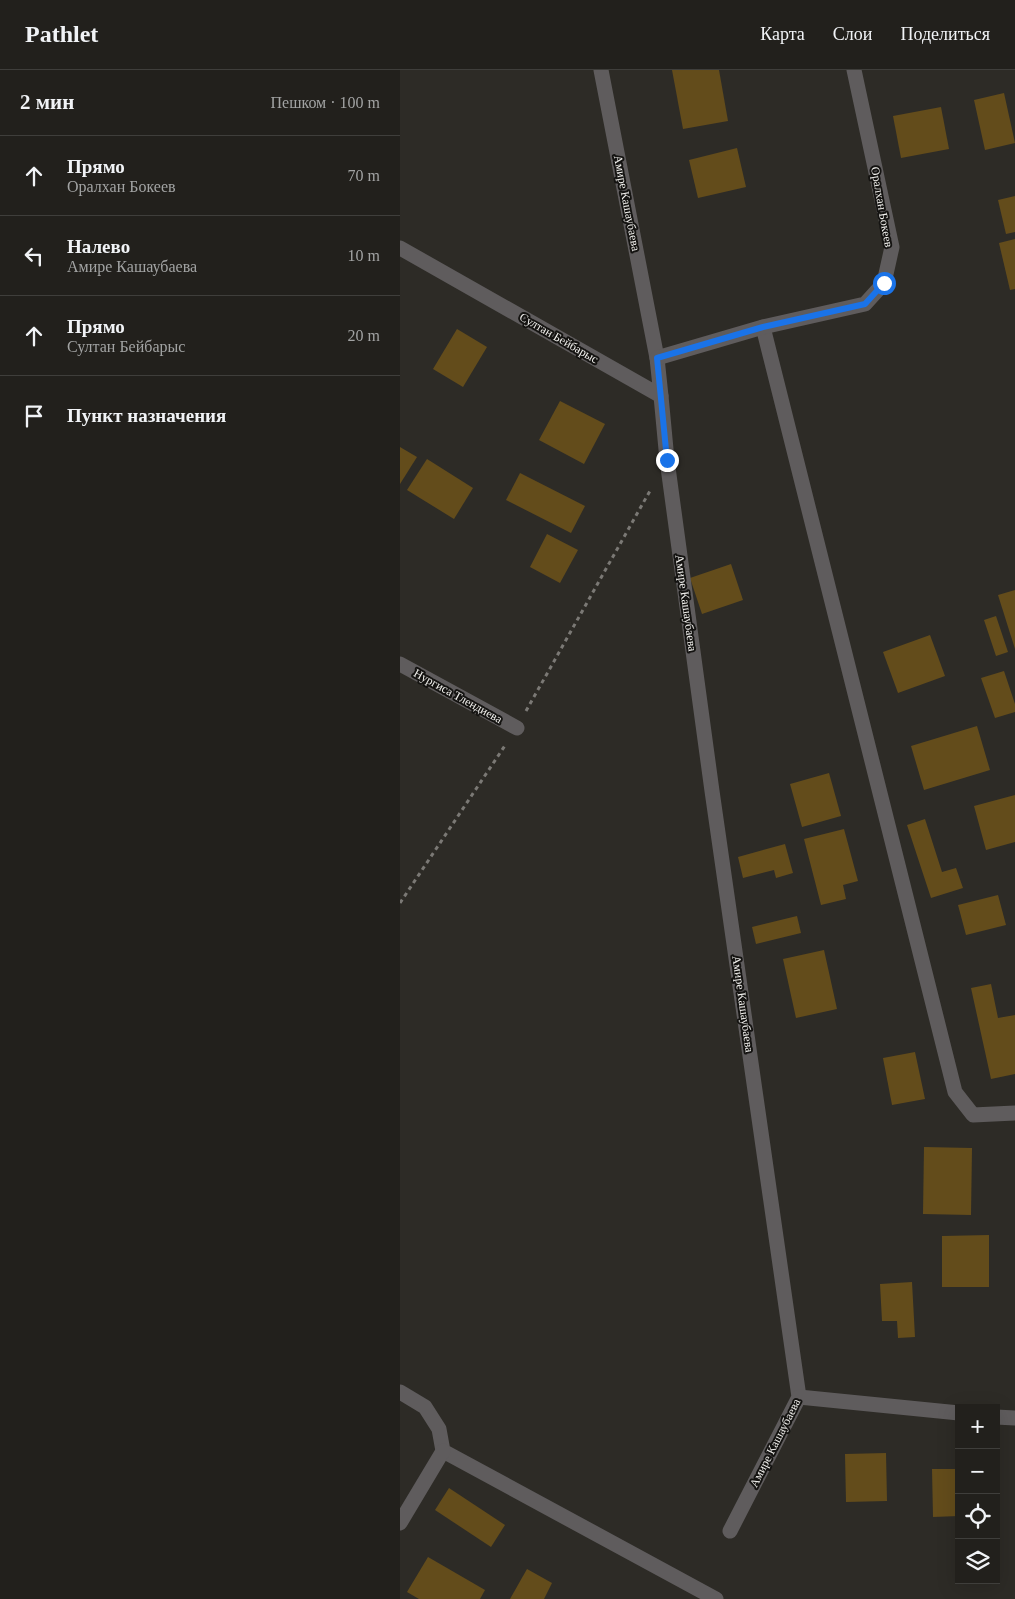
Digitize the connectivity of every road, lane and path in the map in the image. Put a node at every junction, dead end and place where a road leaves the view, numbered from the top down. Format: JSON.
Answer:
{"nodes":[{"id":1,"x":601,"y":70,"type":"edge"},
{"id":2,"x":854,"y":70,"type":"edge"},
{"id":3,"x":400,"y":248,"type":"edge"},
{"id":4,"x":763,"y":327,"type":"junction"},
{"id":5,"x":657,"y":358,"type":"junction"},
{"id":6,"x":661,"y":396,"type":"junction"},
{"id":7,"x":667,"y":460,"type":"junction"},
{"id":8,"x":400,"y":664,"type":"edge"},
{"id":9,"x":517,"y":728,"type":"junction"},
{"id":10,"x":400,"y":903,"type":"edge"},
{"id":11,"x":1015,"y":1113,"type":"edge"},
{"id":12,"x":400,"y":1392,"type":"edge"},
{"id":13,"x":800,"y":1397,"type":"junction"},
{"id":14,"x":955,"y":1413,"type":"edge"},
{"id":15,"x":1000,"y":1416,"type":"edge"},
{"id":16,"x":1015,"y":1418,"type":"edge"},
{"id":17,"x":443,"y":1451,"type":"junction"},
{"id":18,"x":400,"y":1523,"type":"edge"},
{"id":19,"x":730,"y":1531,"type":"dead end"},
{"id":20,"x":715,"y":1599,"type":"edge"}],
"edges":[{"from":1,"to":5,"type":"street","name":"Амире Кашаубаева"},
{"from":2,"to":4,"type":"street","name":"Оралхан Бокеев"},
{"from":3,"to":6,"type":"street","name":"Султан Бейбарыс"},
{"from":4,"to":5,"type":"street","name":"Оралхан Бокеев"},
{"from":4,"to":11,"type":"street"},
{"from":5,"to":6,"type":"street","name":"Амире Кашаубаева"},
{"from":6,"to":7,"type":"street"},
{"from":7,"to":9,"type":"path"},
{"from":7,"to":13,"type":"street","name":"Амире Кашаубаева"},
{"from":8,"to":9,"type":"street","name":"Нургиса Тлендиева"},
{"from":9,"to":10,"type":"path"},
{"from":12,"to":17,"type":"street"},
{"from":13,"to":14,"type":"street"},
{"from":13,"to":19,"type":"street","name":"Амире Кашаубаева"},
{"from":15,"to":16,"type":"street"},
{"from":17,"to":18,"type":"street"},
{"from":17,"to":20,"type":"street"}]}
